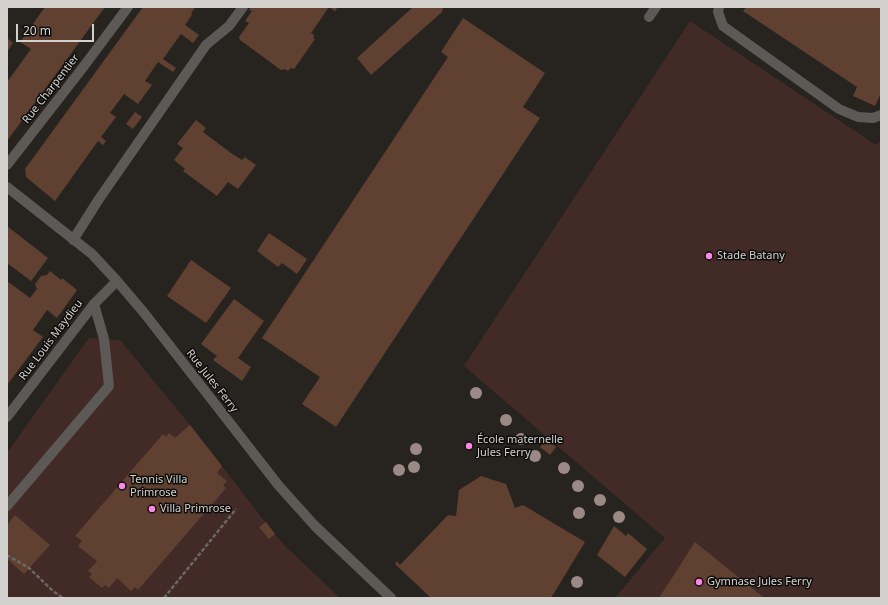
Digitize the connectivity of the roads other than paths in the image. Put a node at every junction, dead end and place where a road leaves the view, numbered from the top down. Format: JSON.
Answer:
{"nodes":[{"id":1,"x":128,"y":7,"type":"edge"},
{"id":2,"x":243,"y":7,"type":"edge"},
{"id":3,"x":656,"y":7,"type":"edge"},
{"id":4,"x":719,"y":7,"type":"edge"},
{"id":5,"x":649,"y":17,"type":"dead end"},
{"id":6,"x":881,"y":115,"type":"edge"},
{"id":7,"x":7,"y":165,"type":"edge"},
{"id":8,"x":7,"y":186,"type":"edge"},
{"id":9,"x":73,"y":240,"type":"junction"},
{"id":10,"x":117,"y":281,"type":"junction"},
{"id":11,"x":94,"y":304,"type":"junction"},
{"id":12,"x":7,"y":417,"type":"edge"},
{"id":13,"x":7,"y":506,"type":"edge"},
{"id":14,"x":391,"y":598,"type":"edge"}],
"edges":[{"from":1,"to":7,"type":"street","name":"Rue Charpentier"},
{"from":2,"to":9,"type":"street"},
{"from":3,"to":5,"type":"street"},
{"from":4,"to":6,"type":"street"},
{"from":8,"to":9,"type":"street","name":"Rue Jules Ferry"},
{"from":9,"to":10,"type":"street","name":"Rue Jules Ferry"},
{"from":10,"to":11,"type":"street","name":"Rue Louis Maydieu"},
{"from":10,"to":14,"type":"street","name":"Rue Jules Ferry"},
{"from":11,"to":12,"type":"street","name":"Rue Louis Maydieu"},
{"from":11,"to":13,"type":"street"}]}
